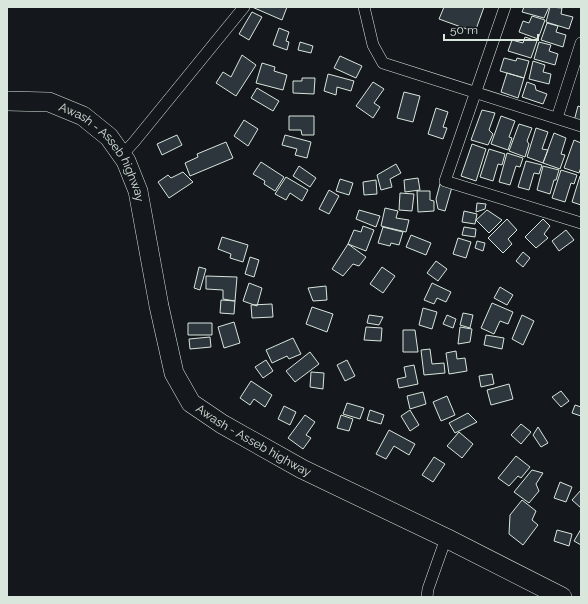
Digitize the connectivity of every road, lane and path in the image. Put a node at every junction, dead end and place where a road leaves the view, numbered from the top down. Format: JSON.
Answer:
{"nodes":[{"id":1,"x":244,"y":7,"type":"edge"},
{"id":2,"x":364,"y":7,"type":"edge"},
{"id":3,"x":505,"y":7,"type":"edge"},
{"id":4,"x":581,"y":43,"type":"edge"},
{"id":5,"x":476,"y":93,"type":"junction"},
{"id":6,"x":7,"y":101,"type":"edge"},
{"id":7,"x":557,"y":118,"type":"junction"},
{"id":8,"x":581,"y":126,"type":"edge"},
{"id":9,"x":122,"y":155,"type":"junction"},
{"id":10,"x":581,"y":223,"type":"edge"},
{"id":11,"x":446,"y":538,"type":"junction"},
{"id":12,"x":427,"y":597,"type":"edge"},
{"id":13,"x":562,"y":597,"type":"edge"}],
"edges":[{"from":1,"to":9,"type":"street"},
{"from":2,"to":5,"type":"street"},
{"from":3,"to":5,"type":"street"},
{"from":4,"to":7,"type":"street"},
{"from":5,"to":7,"type":"street"},
{"from":5,"to":10,"type":"street"},
{"from":6,"to":9,"type":"highway","name":"Awash - Asseb highway"},
{"from":7,"to":8,"type":"street"},
{"from":9,"to":11,"type":"highway","name":"Awash - Asseb highway"},
{"from":11,"to":12,"type":"street"},
{"from":11,"to":13,"type":"highway","name":"Awash - Asseb highway"}]}
